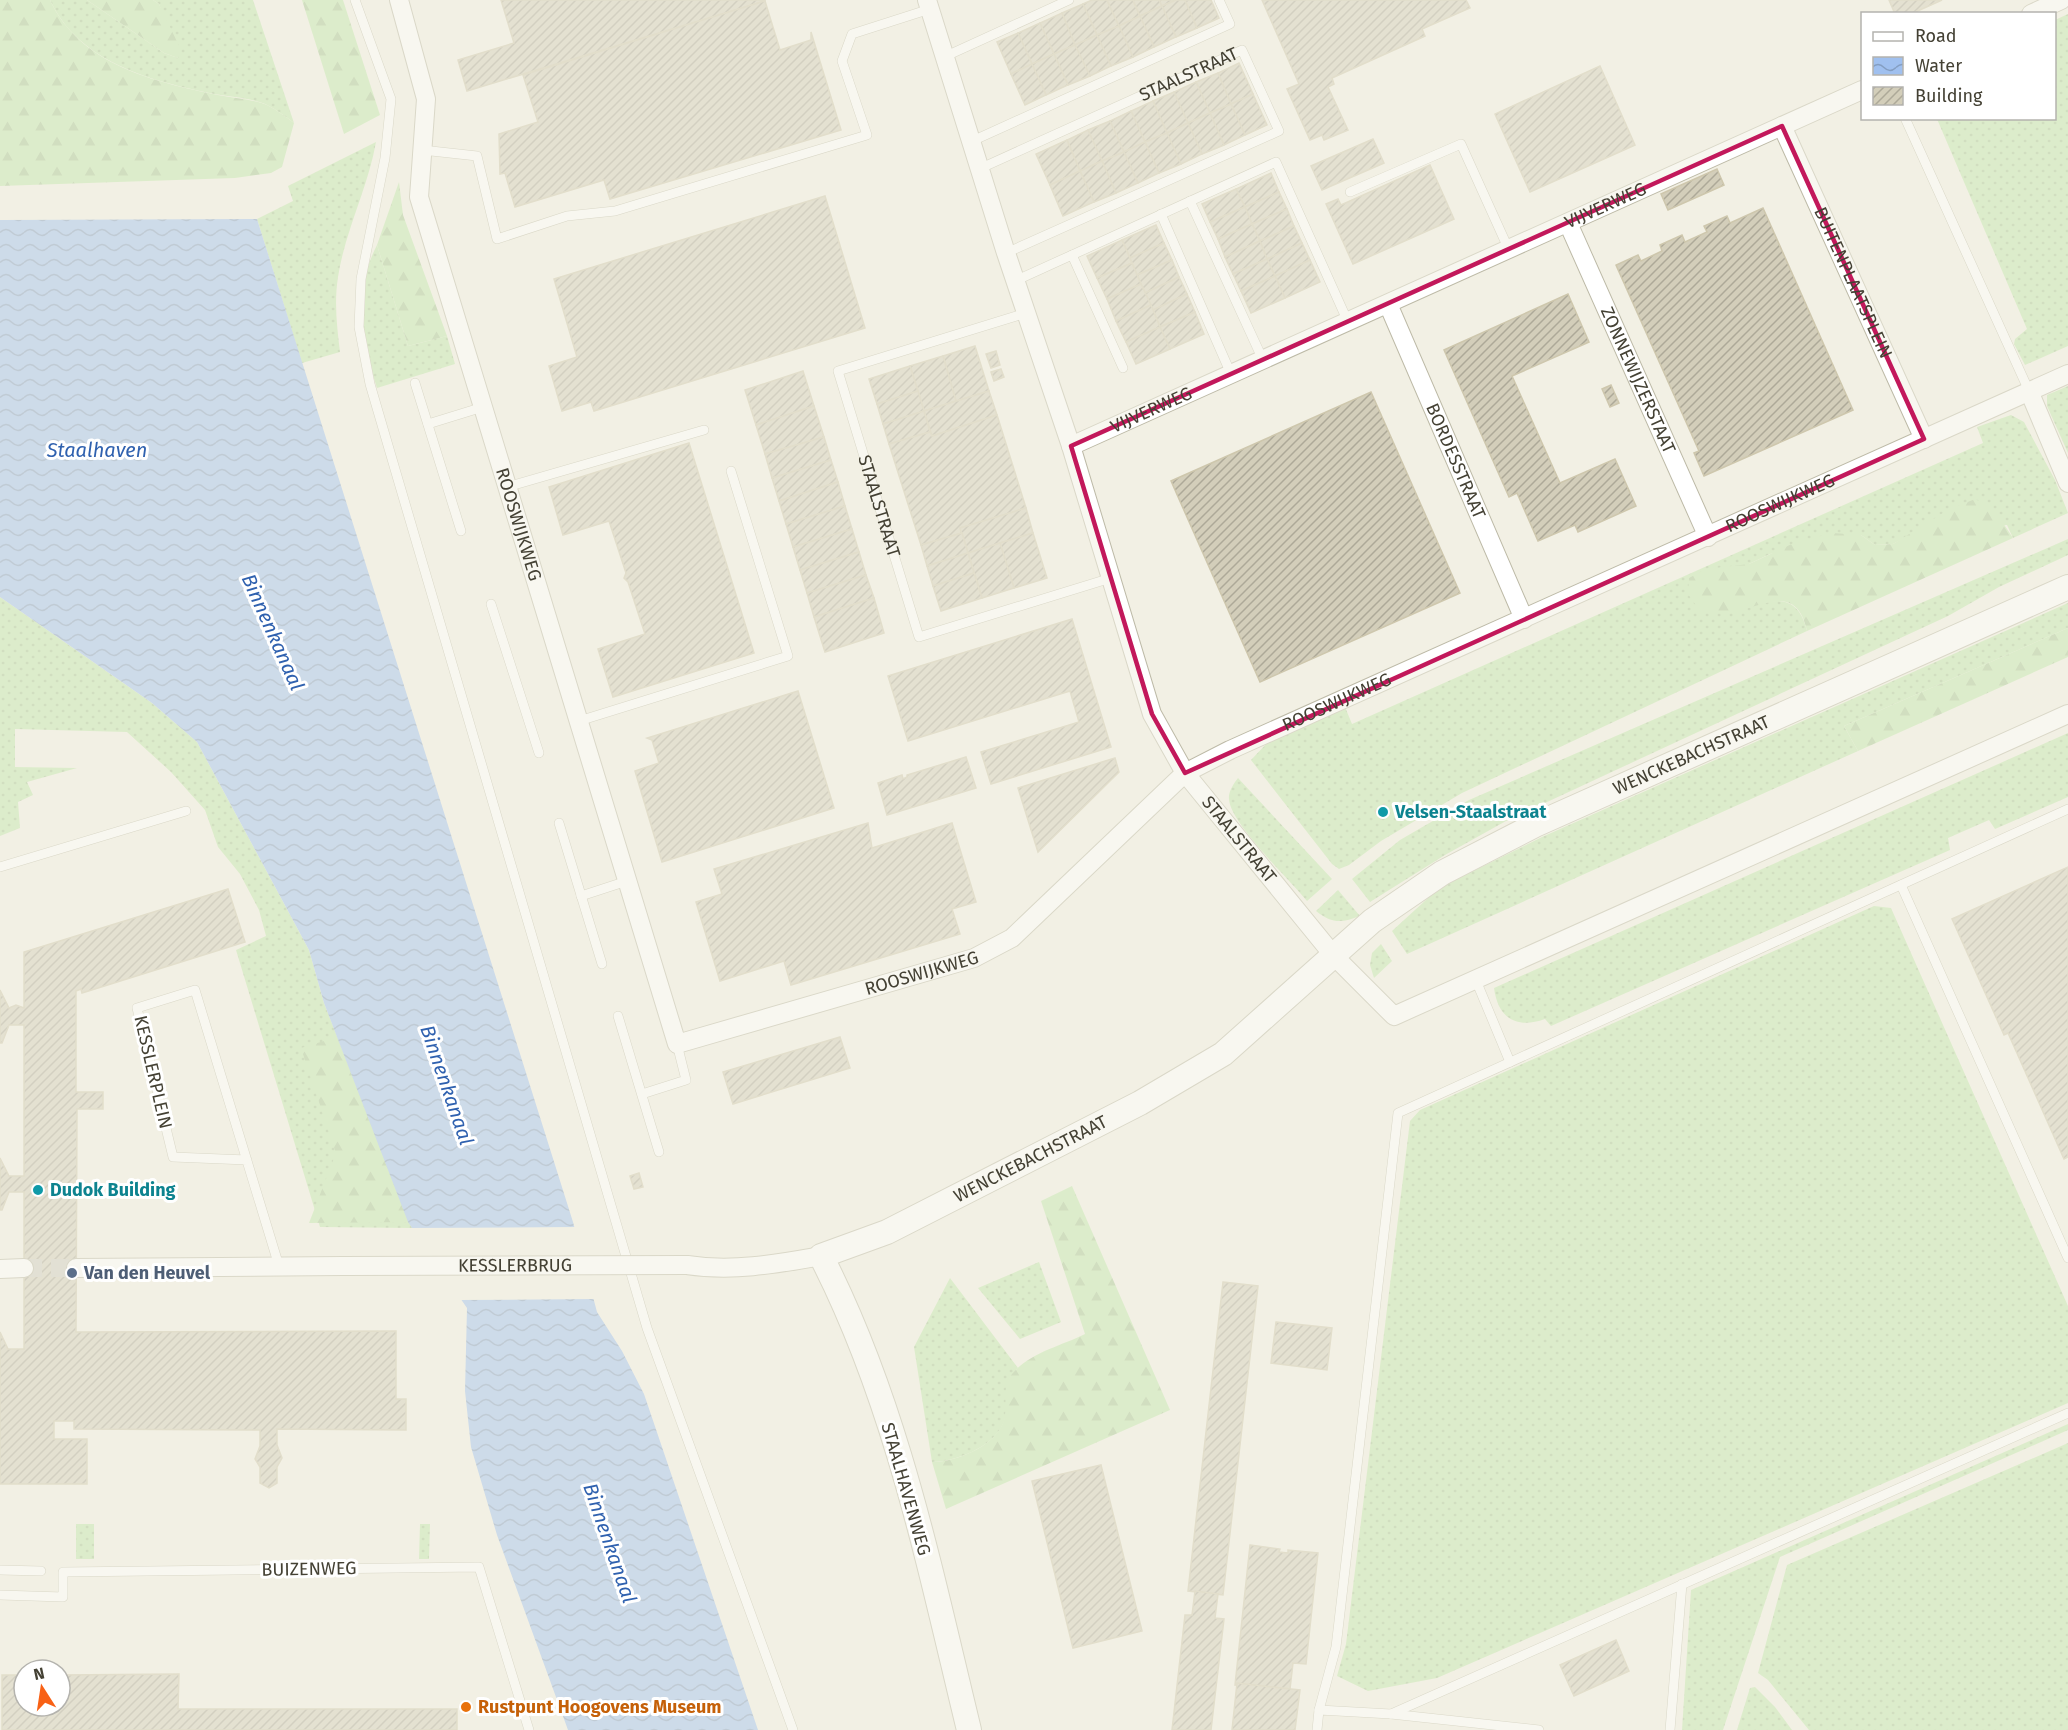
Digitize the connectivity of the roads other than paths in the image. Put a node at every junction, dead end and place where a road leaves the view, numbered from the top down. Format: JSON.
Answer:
{"nodes":[{"id":1,"x":355,"y":0,"type":"edge"},
{"id":2,"x":399,"y":0,"type":"edge"},
{"id":3,"x":1069,"y":0,"type":"edge"},
{"id":4,"x":1219,"y":0,"type":"edge"},
{"id":5,"x":2061,"y":0,"type":"edge"},
{"id":6,"x":929,"y":4,"type":"edge"},
{"id":7,"x":2035,"y":12,"type":"edge"},
{"id":8,"x":944,"y":57,"type":"junction"},
{"id":9,"x":1861,"y":91,"type":"edge"},
{"id":10,"x":1906,"y":120,"type":"edge"},
{"id":11,"x":1782,"y":126,"type":"junction"},
{"id":12,"x":970,"y":142,"type":"junction"},
{"id":13,"x":422,"y":150,"type":"junction"},
{"id":14,"x":979,"y":169,"type":"junction"},
{"id":15,"x":1350,"y":192,"type":"dead end"},
{"id":16,"x":1190,"y":201,"type":"junction"},
{"id":17,"x":1161,"y":214,"type":"junction"},
{"id":18,"x":1568,"y":223,"type":"junction"},
{"id":19,"x":1509,"y":250,"type":"junction"},
{"id":20,"x":1006,"y":253,"type":"junction"},
{"id":21,"x":1072,"y":255,"type":"junction"},
{"id":22,"x":1015,"y":281,"type":"junction"},
{"id":23,"x":1388,"y":304,"type":"junction"},
{"id":24,"x":1026,"y":313,"type":"junction"},
{"id":25,"x":1348,"y":322,"type":"junction"},
{"id":26,"x":1263,"y":360,"type":"junction"},
{"id":27,"x":1123,"y":368,"type":"dead end"},
{"id":28,"x":1231,"y":374,"type":"junction"},
{"id":29,"x":2068,"y":374,"type":"edge"},
{"id":30,"x":415,"y":383,"type":"dead end"},
{"id":31,"x":2029,"y":391,"type":"junction"},
{"id":32,"x":483,"y":407,"type":"junction"},
{"id":33,"x":428,"y":424,"type":"junction"},
{"id":34,"x":704,"y":430,"type":"dead end"},
{"id":35,"x":1924,"y":440,"type":"junction"},
{"id":36,"x":1071,"y":446,"type":"junction"},
{"id":37,"x":731,"y":471,"type":"dead end"},
{"id":38,"x":2068,"y":483,"type":"edge"},
{"id":39,"x":507,"y":487,"type":"junction"},
{"id":40,"x":462,"y":531,"type":"dead end"},
{"id":41,"x":1708,"y":537,"type":"junction"},
{"id":42,"x":1111,"y":578,"type":"junction"},
{"id":43,"x":2068,"y":586,"type":"edge"},
{"id":44,"x":491,"y":604,"type":"dead end"},
{"id":45,"x":1524,"y":618,"type":"junction"},
{"id":46,"x":2068,"y":714,"type":"edge"},
{"id":47,"x":579,"y":721,"type":"junction"},
{"id":48,"x":538,"y":753,"type":"dead end"},
{"id":49,"x":1185,"y":773,"type":"junction"},
{"id":50,"x":2068,"y":809,"type":"edge"},
{"id":51,"x":186,"y":811,"type":"dead end"},
{"id":52,"x":559,"y":823,"type":"dead end"},
{"id":53,"x":0,"y":867,"type":"edge"},
{"id":54,"x":627,"y":881,"type":"junction"},
{"id":55,"x":1900,"y":885,"type":"junction"},
{"id":56,"x":581,"y":896,"type":"junction"},
{"id":57,"x":1334,"y":956,"type":"junction"},
{"id":58,"x":602,"y":964,"type":"dead end"},
{"id":59,"x":1474,"y":978,"type":"junction"},
{"id":60,"x":618,"y":1016,"type":"dead end"},
{"id":61,"x":677,"y":1044,"type":"junction"},
{"id":62,"x":1510,"y":1062,"type":"junction"},
{"id":63,"x":642,"y":1094,"type":"junction"},
{"id":64,"x":659,"y":1152,"type":"dead end"},
{"id":65,"x":247,"y":1160,"type":"junction"},
{"id":66,"x":821,"y":1256,"type":"junction"},
{"id":67,"x":2068,"y":1258,"type":"edge"},
{"id":68,"x":687,"y":1265,"type":"joint"},
{"id":69,"x":279,"y":1266,"type":"junction"},
{"id":70,"x":24,"y":1268,"type":"tunnel mouth"},
{"id":71,"x":76,"y":1268,"type":"tunnel mouth"},
{"id":72,"x":0,"y":1269,"type":"edge"},
{"id":73,"x":2068,"y":1413,"type":"edge"},
{"id":74,"x":0,"y":1570,"type":"edge"},
{"id":75,"x":41,"y":1571,"type":"dead end"},
{"id":76,"x":1682,"y":1584,"type":"junction"},
{"id":77,"x":0,"y":1594,"type":"edge"},
{"id":78,"x":1319,"y":1710,"type":"junction"},
{"id":79,"x":1391,"y":1714,"type":"junction"},
{"id":80,"x":527,"y":1728,"type":"edge"},
{"id":81,"x":793,"y":1730,"type":"edge"},
{"id":82,"x":969,"y":1730,"type":"edge"},
{"id":83,"x":1317,"y":1730,"type":"edge"},
{"id":84,"x":1539,"y":1730,"type":"edge"},
{"id":85,"x":1670,"y":1730,"type":"edge"}],
"edges":[{"from":1,"to":81,"type":"lane"},
{"from":2,"to":13,"type":"street","name":"ROOSWIJKWEG"},
{"from":3,"to":8,"type":"lane"},
{"from":4,"to":12,"type":"lane","name":"STAALSTRAAT"},
{"from":5,"to":7,"type":"street"},
{"from":6,"to":8,"type":"street","name":"STAALSTRAAT"},
{"from":6,"to":13,"type":"lane"},
{"from":8,"to":12,"type":"street","name":"STAALSTRAAT"},
{"from":9,"to":11,"type":"street","name":"VIJVERWEG"},
{"from":10,"to":31,"type":"lane"},
{"from":11,"to":18,"type":"street","name":"VIJVERWEG"},
{"from":11,"to":35,"type":"street","name":"BUITENPLAATSPLEIN"},
{"from":12,"to":14,"type":"street","name":"STAALSTRAAT"},
{"from":13,"to":32,"type":"street","name":"ROOSWIJKWEG"},
{"from":14,"to":20,"type":"street","name":"STAALSTRAAT"},
{"from":14,"to":20,"type":"lane","name":"STAALSTRAAT"},
{"from":15,"to":19,"type":"lane"},
{"from":16,"to":17,"type":"lane"},
{"from":16,"to":25,"type":"lane"},
{"from":16,"to":26,"type":"lane"},
{"from":17,"to":21,"type":"lane"},
{"from":17,"to":28,"type":"lane"},
{"from":18,"to":19,"type":"street","name":"VIJVERWEG"},
{"from":18,"to":41,"type":"street","name":"ZONNEWIJZERSTAAT"},
{"from":19,"to":23,"type":"street","name":"VIJVERWEG"},
{"from":20,"to":22,"type":"street","name":"STAALSTRAAT"},
{"from":21,"to":22,"type":"lane"},
{"from":21,"to":27,"type":"lane"},
{"from":22,"to":24,"type":"street","name":"STAALSTRAAT"},
{"from":23,"to":25,"type":"street","name":"VIJVERWEG"},
{"from":23,"to":45,"type":"street","name":"BORDESSTRAAT"},
{"from":24,"to":36,"type":"street","name":"STAALSTRAAT"},
{"from":24,"to":42,"type":"lane","name":"STAALSTRAAT"},
{"from":25,"to":26,"type":"street","name":"VIJVERWEG"},
{"from":26,"to":28,"type":"street","name":"VIJVERWEG"},
{"from":28,"to":36,"type":"street","name":"VIJVERWEG"},
{"from":29,"to":31,"type":"street","name":"ROOSWIJKWEG"},
{"from":30,"to":33,"type":"lane"},
{"from":31,"to":35,"type":"street","name":"ROOSWIJKWEG"},
{"from":31,"to":38,"type":"street"},
{"from":32,"to":33,"type":"lane"},
{"from":32,"to":39,"type":"street","name":"ROOSWIJKWEG"},
{"from":33,"to":40,"type":"lane"},
{"from":34,"to":39,"type":"lane"},
{"from":35,"to":41,"type":"street","name":"ROOSWIJKWEG"},
{"from":36,"to":42,"type":"street","name":"STAALSTRAAT"},
{"from":37,"to":47,"type":"lane"},
{"from":39,"to":47,"type":"street","name":"ROOSWIJKWEG"},
{"from":41,"to":45,"type":"street","name":"ROOSWIJKWEG"},
{"from":42,"to":49,"type":"street","name":"STAALSTRAAT"},
{"from":43,"to":57,"type":"street","name":"WENCKEBACHSTRAAT"},
{"from":44,"to":48,"type":"lane"},
{"from":45,"to":49,"type":"street","name":"ROOSWIJKWEG"},
{"from":46,"to":59,"type":"street"},
{"from":47,"to":54,"type":"street","name":"ROOSWIJKWEG"},
{"from":49,"to":57,"type":"street","name":"STAALSTRAAT"},
{"from":49,"to":61,"type":"street","name":"ROOSWIJKWEG"},
{"from":50,"to":55,"type":"lane"},
{"from":51,"to":53,"type":"lane"},
{"from":52,"to":56,"type":"lane"},
{"from":54,"to":56,"type":"lane"},
{"from":54,"to":61,"type":"street","name":"ROOSWIJKWEG"},
{"from":55,"to":62,"type":"lane"},
{"from":55,"to":67,"type":"lane"},
{"from":56,"to":58,"type":"lane"},
{"from":57,"to":59,"type":"street"},
{"from":57,"to":66,"type":"street","name":"WENCKEBACHSTRAAT"},
{"from":59,"to":62,"type":"lane"},
{"from":60,"to":63,"type":"lane"},
{"from":61,"to":63,"type":"lane","name":"ROOSWIJKWEG"},
{"from":62,"to":78,"type":"lane"},
{"from":63,"to":64,"type":"lane"},
{"from":65,"to":65,"type":"lane","name":"KESSLERPLEIN"},
{"from":65,"to":69,"type":"lane","name":"KESSLERPLEIN"},
{"from":66,"to":68,"type":"street","name":"WENCKEBACHSTRAAT"},
{"from":66,"to":82,"type":"street","name":"STAALHAVENWEG"},
{"from":68,"to":69,"type":"street","name":"KESSLERBRUG","bridge":true},
{"from":69,"to":71,"type":"street"},
{"from":70,"to":72,"type":"street"},
{"from":73,"to":76,"type":"lane"},
{"from":74,"to":75,"type":"lane"},
{"from":76,"to":79,"type":"lane"},
{"from":76,"to":85,"type":"lane"},
{"from":77,"to":80,"type":"lane","name":"BUIZENWEG"},
{"from":78,"to":79,"type":"lane"},
{"from":78,"to":83,"type":"lane"},
{"from":79,"to":84,"type":"lane"}]}
